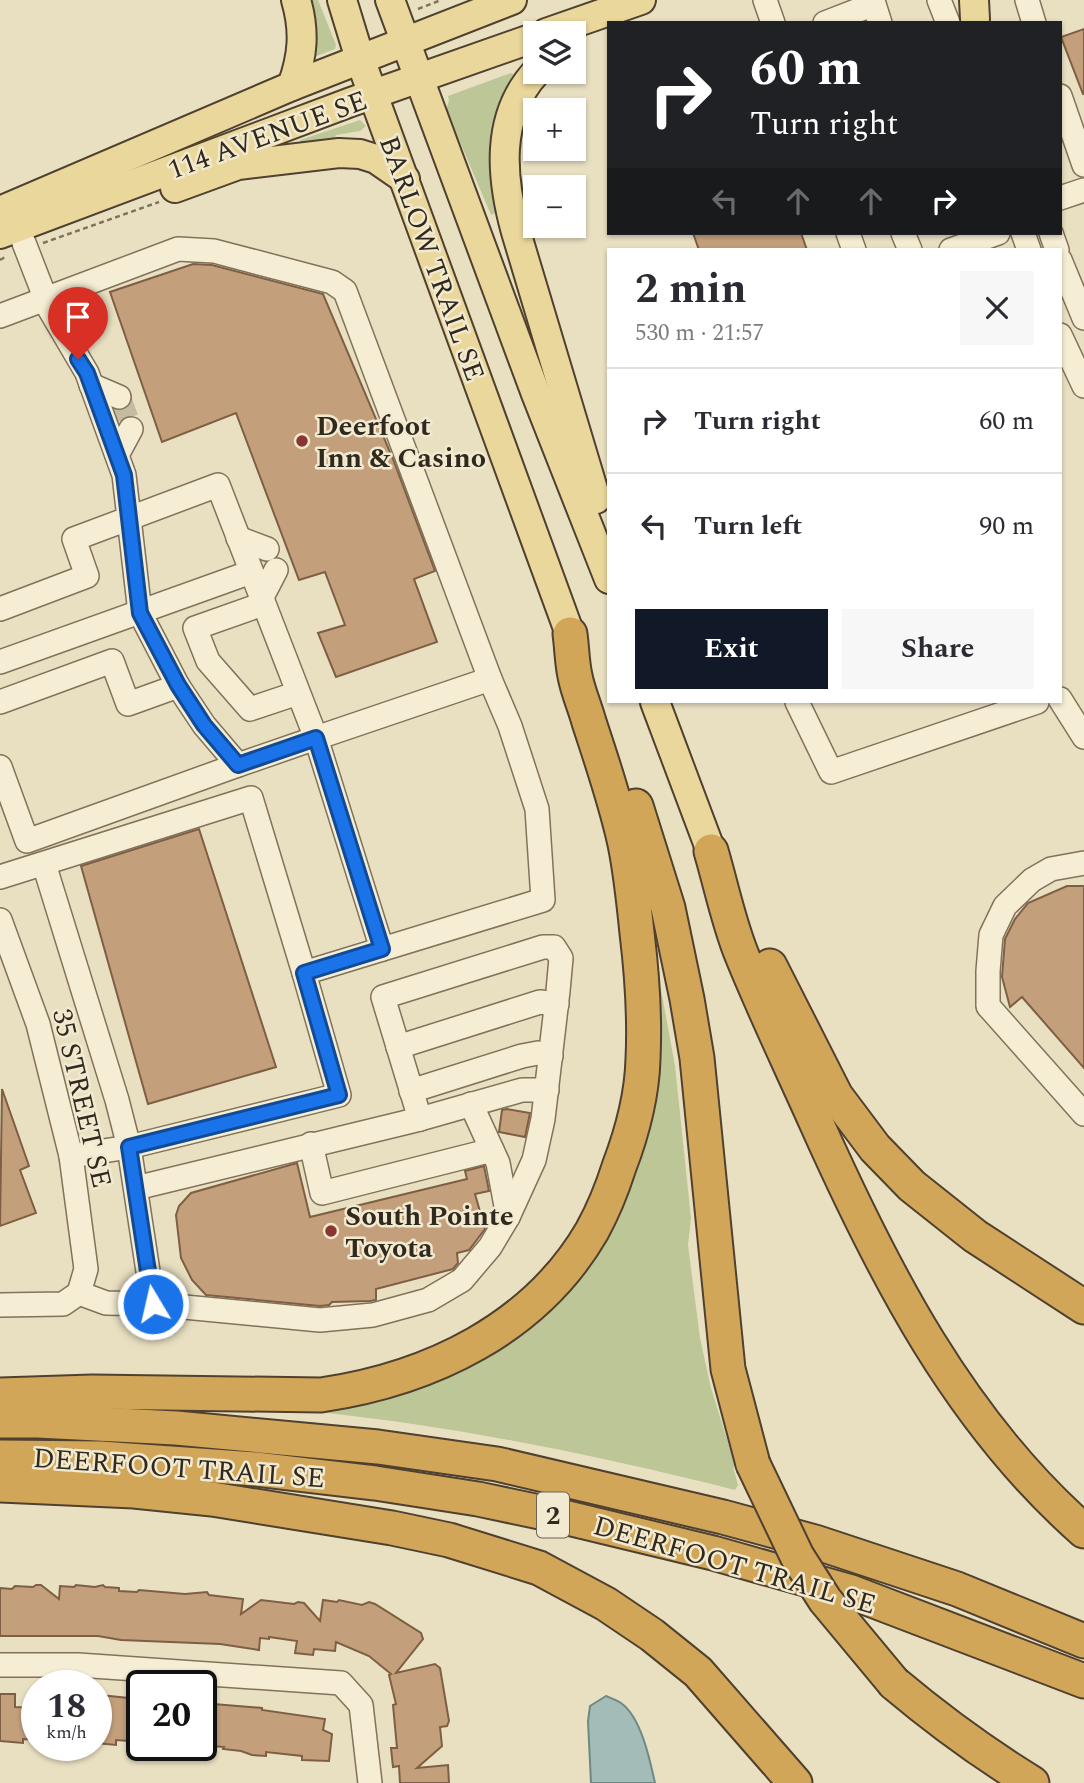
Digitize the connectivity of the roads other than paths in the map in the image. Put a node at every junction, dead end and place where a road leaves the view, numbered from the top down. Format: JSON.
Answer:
{"nodes":[{"id":1,"x":296,"y":0,"type":"edge"},
{"id":2,"x":342,"y":0,"type":"edge"},
{"id":3,"x":512,"y":0,"type":"edge"},
{"id":4,"x":641,"y":0,"type":"edge"},
{"id":5,"x":765,"y":0,"type":"edge"},
{"id":6,"x":939,"y":0,"type":"edge"},
{"id":7,"x":1027,"y":0,"type":"edge"},
{"id":8,"x":402,"y":5,"type":"edge"},
{"id":9,"x":607,"y":12,"type":"junction"},
{"id":10,"x":581,"y":21,"type":"edge"},
{"id":11,"x":772,"y":21,"type":"edge"},
{"id":12,"x":831,"y":21,"type":"edge"},
{"id":13,"x":879,"y":21,"type":"edge"},
{"id":14,"x":947,"y":21,"type":"edge"},
{"id":15,"x":1033,"y":21,"type":"edge"},
{"id":16,"x":586,"y":30,"type":"edge"},
{"id":17,"x":405,"y":42,"type":"junction"},
{"id":18,"x":523,"y":42,"type":"edge"},
{"id":19,"x":366,"y":76,"type":"junction"},
{"id":20,"x":418,"y":78,"type":"junction"},
{"id":21,"x":528,"y":84,"type":"edge"},
{"id":22,"x":292,"y":86,"type":"junction"},
{"id":23,"x":1062,"y":102,"type":"edge"},
{"id":24,"x":1084,"y":165,"type":"edge"},
{"id":25,"x":405,"y":179,"type":"junction"},
{"id":26,"x":1084,"y":190,"type":"edge"},
{"id":27,"x":1062,"y":197,"type":"edge"},
{"id":28,"x":0,"y":211,"type":"edge"},
{"id":29,"x":990,"y":235,"type":"edge"},
{"id":30,"x":956,"y":243,"type":"edge"},
{"id":31,"x":8,"y":244,"type":"edge"},
{"id":32,"x":1062,"y":265,"type":"edge"},
{"id":33,"x":46,"y":299,"type":"junction"},
{"id":34,"x":0,"y":316,"type":"edge"},
{"id":35,"x":1084,"y":318,"type":"edge"},
{"id":36,"x":1062,"y":342,"type":"edge"},
{"id":37,"x":91,"y":385,"type":"junction"},
{"id":38,"x":1084,"y":386,"type":"edge"},
{"id":39,"x":119,"y":397,"type":"dead end"},
{"id":40,"x":131,"y":429,"type":"dead end"},
{"id":41,"x":117,"y":455,"type":"junction"},
{"id":42,"x":129,"y":518,"type":"junction"},
{"id":43,"x":238,"y":538,"type":"junction"},
{"id":44,"x":598,"y":550,"type":"junction"},
{"id":45,"x":251,"y":572,"type":"junction"},
{"id":46,"x":607,"y":574,"type":"edge"},
{"id":47,"x":262,"y":602,"type":"junction"},
{"id":48,"x":0,"y":609,"type":"edge"},
{"id":49,"x":140,"y":613,"type":"junction"},
{"id":50,"x":570,"y":634,"type":"junction"},
{"id":51,"x":0,"y":662,"type":"edge"},
{"id":52,"x":490,"y":679,"type":"junction"},
{"id":53,"x":178,"y":685,"type":"junction"},
{"id":54,"x":298,"y":693,"type":"junction"},
{"id":55,"x":0,"y":702,"type":"edge"},
{"id":56,"x":1062,"y":702,"type":"edge"},
{"id":57,"x":655,"y":703,"type":"edge"},
{"id":58,"x":797,"y":703,"type":"edge"},
{"id":59,"x":1034,"y":703,"type":"edge"},
{"id":60,"x":1084,"y":737,"type":"edge"},
{"id":61,"x":316,"y":738,"type":"junction"},
{"id":62,"x":238,"y":765,"type":"junction"},
{"id":63,"x":0,"y":767,"type":"edge"},
{"id":64,"x":711,"y":851,"type":"junction"},
{"id":65,"x":1084,"y":863,"type":"edge"},
{"id":66,"x":44,"y":864,"type":"junction"},
{"id":67,"x":0,"y":877,"type":"edge"},
{"id":68,"x":1,"y":928,"type":"edge"},
{"id":69,"x":382,"y":949,"type":"junction"},
{"id":70,"x":304,"y":973,"type":"junction"},
{"id":71,"x":557,"y":1004,"type":"junction"},
{"id":72,"x":398,"y":1046,"type":"junction"},
{"id":73,"x":551,"y":1056,"type":"junction"},
{"id":74,"x":547,"y":1090,"type":"junction"},
{"id":75,"x":411,"y":1091,"type":"junction"},
{"id":76,"x":471,"y":1104,"type":"junction"},
{"id":77,"x":1084,"y":1114,"type":"edge"},
{"id":78,"x":420,"y":1119,"type":"junction"},
{"id":79,"x":310,"y":1144,"type":"junction"},
{"id":80,"x":129,"y":1147,"type":"junction"},
{"id":81,"x":492,"y":1150,"type":"junction"},
{"id":82,"x":71,"y":1156,"type":"junction"},
{"id":83,"x":135,"y":1188,"type":"junction"},
{"id":84,"x":508,"y":1217,"type":"junction"},
{"id":85,"x":79,"y":1293,"type":"junction"},
{"id":86,"x":153,"y":1304,"type":"junction"},
{"id":87,"x":0,"y":1305,"type":"edge"},
{"id":88,"x":1084,"y":1307,"type":"edge"},
{"id":89,"x":0,"y":1395,"type":"edge"},
{"id":90,"x":0,"y":1421,"type":"edge"},
{"id":91,"x":0,"y":1457,"type":"edge"},
{"id":92,"x":0,"y":1485,"type":"edge"},
{"id":93,"x":1084,"y":1531,"type":"edge"},
{"id":94,"x":1084,"y":1641,"type":"edge"},
{"id":95,"x":0,"y":1665,"type":"edge"},
{"id":96,"x":1084,"y":1681,"type":"edge"},
{"id":97,"x":370,"y":1783,"type":"edge"},
{"id":98,"x":795,"y":1783,"type":"edge"},
{"id":99,"x":1032,"y":1783,"type":"edge"}],
"edges":[{"from":1,"to":22,"type":"main road"},
{"from":2,"to":19,"type":"main road","name":"BARLOW TRAIL SE"},
{"from":3,"to":17,"type":"main road","name":"114 AVENUE SE"},
{"from":4,"to":9,"type":"main road"},
{"from":5,"to":11,"type":"street"},
{"from":6,"to":14,"type":"street"},
{"from":7,"to":15,"type":"street"},
{"from":8,"to":17,"type":"main road","name":"BARLOW TRAIL SE"},
{"from":9,"to":10,"type":"main road"},
{"from":9,"to":16,"type":"main road"},
{"from":12,"to":13,"type":"street"},
{"from":17,"to":19,"type":"main road","name":"114 AVENUE SE"},
{"from":17,"to":20,"type":"main road","name":"BARLOW TRAIL SE"},
{"from":18,"to":20,"type":"main road","name":"114 AVENUE SE"},
{"from":19,"to":20,"type":"main road","name":"114 AVENUE SE"},
{"from":19,"to":22,"type":"main road","name":"114 AVENUE SE"},
{"from":19,"to":25,"type":"main road","name":"BARLOW TRAIL SE"},
{"from":19,"to":31,"type":"main road","name":"114 AVENUE SE"},
{"from":20,"to":44,"type":"main road","name":"BARLOW TRAIL SE"},
{"from":21,"to":44,"type":"main road"},
{"from":22,"to":28,"type":"main road","name":"114 AVENUE SE"},
{"from":23,"to":24,"type":"street"},
{"from":25,"to":31,"type":"main road"},
{"from":25,"to":50,"type":"main road","name":"BARLOW TRAIL SE"},
{"from":26,"to":27,"type":"street"},
{"from":29,"to":30,"type":"street"},
{"from":31,"to":33,"type":"street"},
{"from":32,"to":35,"type":"street"},
{"from":33,"to":34,"type":"street"},
{"from":33,"to":37,"type":"street"},
{"from":33,"to":52,"type":"street"},
{"from":36,"to":38,"type":"street"},
{"from":37,"to":39,"type":"street"},
{"from":37,"to":41,"type":"street"},
{"from":40,"to":41,"type":"street"},
{"from":41,"to":42,"type":"street"},
{"from":42,"to":43,"type":"street"},
{"from":42,"to":48,"type":"street"},
{"from":42,"to":49,"type":"street"},
{"from":43,"to":45,"type":"street"},
{"from":43,"to":47,"type":"street"},
{"from":44,"to":46,"type":"main road","name":"BARLOW TRAIL SE"},
{"from":45,"to":47,"type":"street"},
{"from":45,"to":49,"type":"street"},
{"from":47,"to":54,"type":"street"},
{"from":47,"to":54,"type":"street"},
{"from":49,"to":51,"type":"street"},
{"from":49,"to":53,"type":"street"},
{"from":50,"to":89,"type":"highway"},
{"from":50,"to":99,"type":"highway","bridge":true},
{"from":52,"to":61,"type":"street"},
{"from":52,"to":69,"type":"street"},
{"from":53,"to":55,"type":"street"},
{"from":53,"to":62,"type":"street"},
{"from":54,"to":61,"type":"street"},
{"from":56,"to":60,"type":"street"},
{"from":57,"to":64,"type":"main road"},
{"from":58,"to":59,"type":"street"},
{"from":61,"to":62,"type":"street"},
{"from":61,"to":69,"type":"street"},
{"from":62,"to":63,"type":"street"},
{"from":64,"to":88,"type":"highway"},
{"from":64,"to":93,"type":"highway"},
{"from":65,"to":77,"type":"street"},
{"from":66,"to":67,"type":"street"},
{"from":66,"to":70,"type":"street"},
{"from":66,"to":80,"type":"street"},
{"from":68,"to":82,"type":"street","name":"35 STREET SE"},
{"from":69,"to":70,"type":"street"},
{"from":70,"to":80,"type":"street"},
{"from":71,"to":72,"type":"street"},
{"from":71,"to":72,"type":"street"},
{"from":71,"to":73,"type":"street"},
{"from":72,"to":75,"type":"street"},
{"from":73,"to":74,"type":"street"},
{"from":73,"to":75,"type":"street"},
{"from":74,"to":76,"type":"street"},
{"from":74,"to":84,"type":"street"},
{"from":75,"to":78,"type":"street"},
{"from":76,"to":78,"type":"street"},
{"from":76,"to":81,"type":"street"},
{"from":78,"to":79,"type":"street"},
{"from":79,"to":81,"type":"street"},
{"from":79,"to":83,"type":"street"},
{"from":80,"to":82,"type":"street"},
{"from":80,"to":83,"type":"street"},
{"from":81,"to":84,"type":"street"},
{"from":82,"to":85,"type":"street","name":"35 STREET SE"},
{"from":83,"to":86,"type":"street"},
{"from":84,"to":86,"type":"street"},
{"from":85,"to":86,"type":"street"},
{"from":85,"to":87,"type":"street"},
{"from":90,"to":94,"type":"highway","name":"DEERFOOT TRAIL SE","number":"2"},
{"from":91,"to":96,"type":"highway","name":"DEERFOOT TRAIL SE","number":"2"},
{"from":92,"to":98,"type":"highway"},
{"from":95,"to":97,"type":"street"}]}
